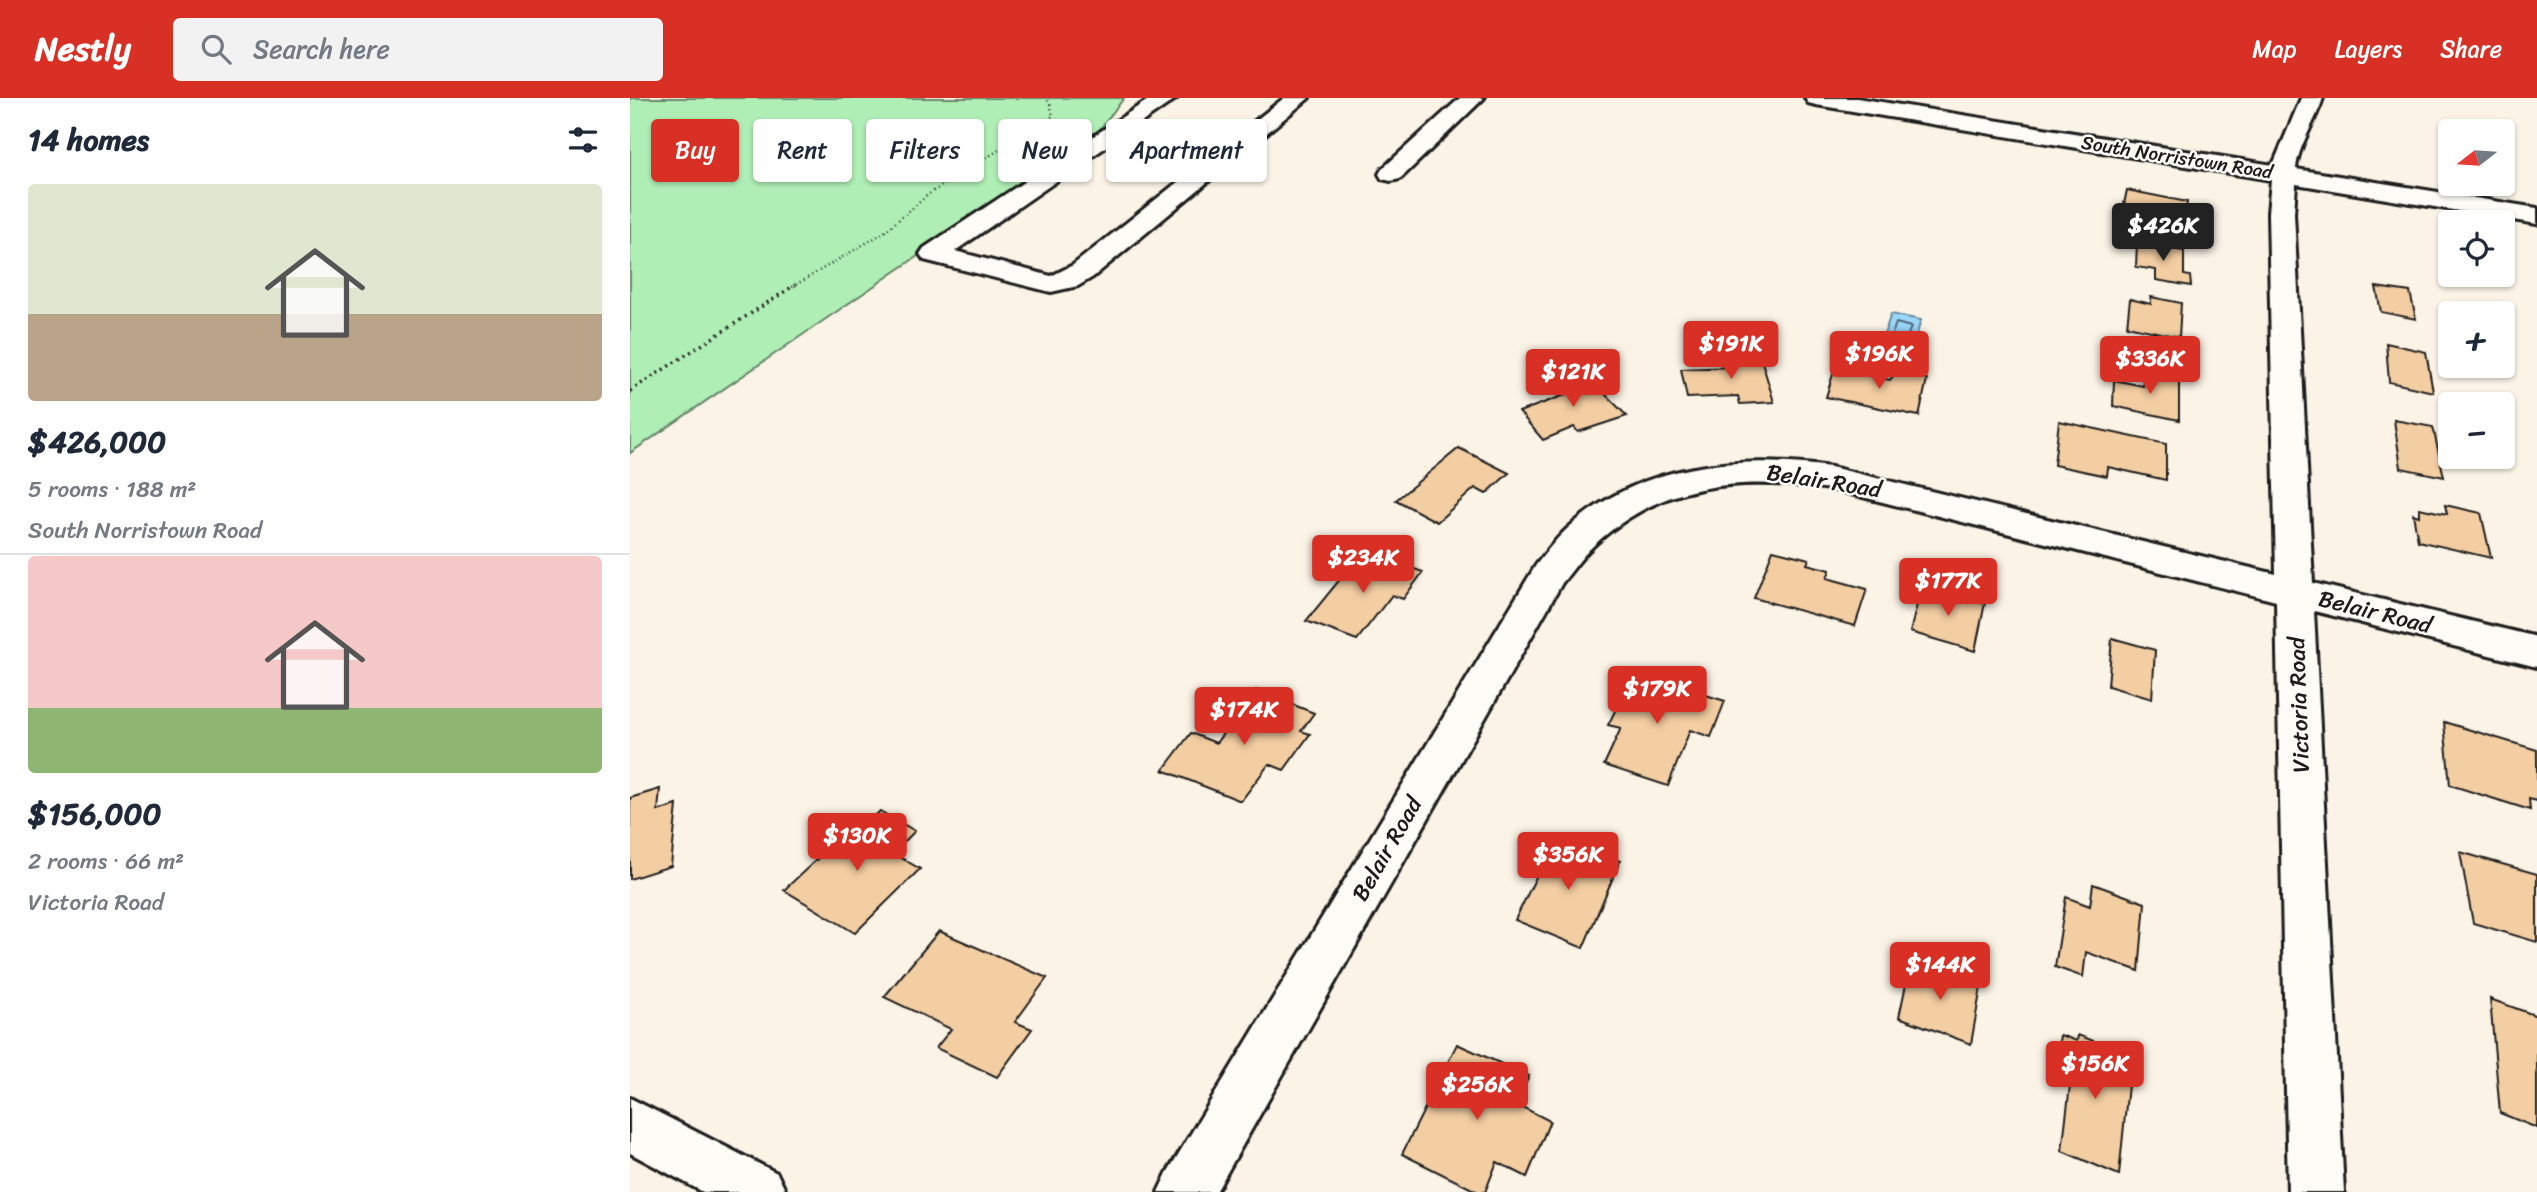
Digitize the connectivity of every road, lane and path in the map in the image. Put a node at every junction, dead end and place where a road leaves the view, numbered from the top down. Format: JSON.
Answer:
{"nodes":[{"id":1,"x":1045,"y":98,"type":"edge"},
{"id":2,"x":1166,"y":98,"type":"edge"},
{"id":3,"x":1298,"y":98,"type":"edge"},
{"id":4,"x":1474,"y":98,"type":"edge"},
{"id":5,"x":1816,"y":98,"type":"edge"},
{"id":6,"x":2312,"y":98,"type":"edge"},
{"id":7,"x":1391,"y":174,"type":"dead end"},
{"id":8,"x":2283,"y":174,"type":"junction"},
{"id":9,"x":2537,"y":216,"type":"edge"},
{"id":10,"x":630,"y":391,"type":"edge"},
{"id":11,"x":2294,"y":592,"type":"junction"},
{"id":12,"x":2537,"y":652,"type":"edge"},
{"id":13,"x":630,"y":1124,"type":"edge"},
{"id":14,"x":758,"y":1192,"type":"edge"},
{"id":15,"x":1186,"y":1192,"type":"edge"},
{"id":16,"x":2316,"y":1192,"type":"edge"}],
"edges":[{"from":1,"to":10,"type":"path"},
{"from":2,"to":3,"type":"street"},
{"from":4,"to":7,"type":"street"},
{"from":5,"to":8,"type":"street","name":"South Norristown Road"},
{"from":6,"to":8,"type":"street","name":"Victoria Road"},
{"from":8,"to":9,"type":"street","name":"South Norristown Road"},
{"from":8,"to":11,"type":"street","name":"Victoria Road"},
{"from":11,"to":12,"type":"street","name":"Belair Road"},
{"from":11,"to":15,"type":"street","name":"Belair Road"},
{"from":11,"to":16,"type":"street","name":"Victoria Road"},
{"from":13,"to":14,"type":"street"}]}
